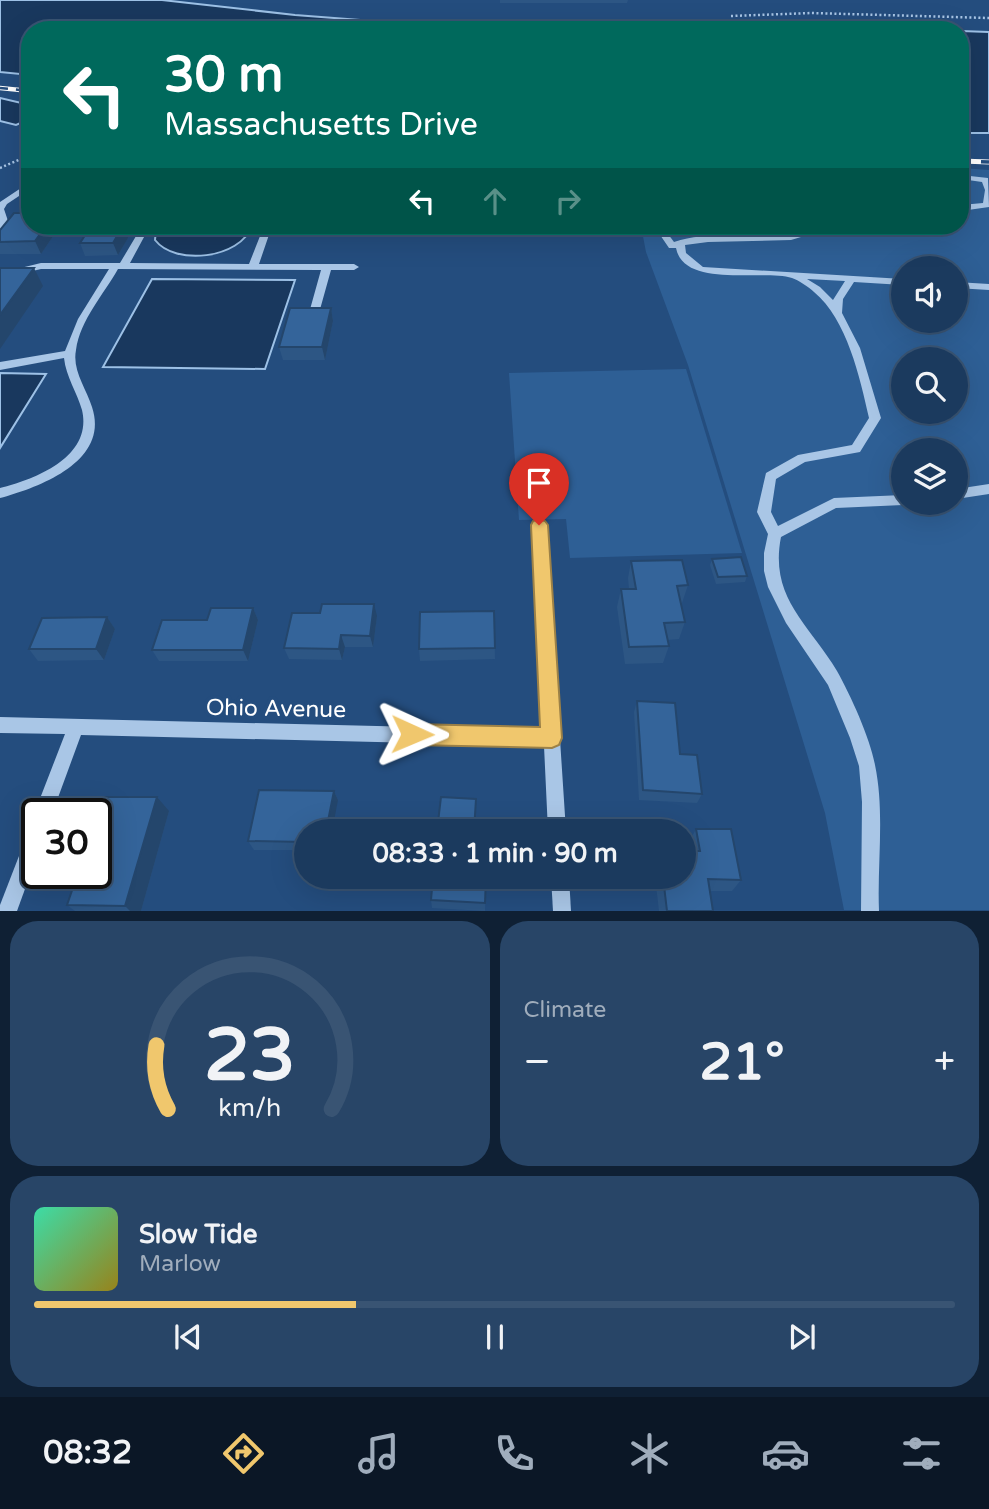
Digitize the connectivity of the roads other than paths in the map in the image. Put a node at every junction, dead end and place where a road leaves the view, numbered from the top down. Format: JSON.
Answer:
{"nodes":[{"id":1,"x":969,"y":178,"type":"edge"},
{"id":2,"x":987,"y":179,"type":"edge"},
{"id":3,"x":21,"y":192,"type":"edge"},
{"id":4,"x":969,"y":207,"type":"edge"},
{"id":5,"x":0,"y":233,"type":"edge"},
{"id":6,"x":140,"y":235,"type":"edge"},
{"id":7,"x":265,"y":235,"type":"edge"},
{"id":8,"x":665,"y":235,"type":"edge"},
{"id":9,"x":798,"y":235,"type":"edge"},
{"id":10,"x":680,"y":243,"type":"junction"},
{"id":11,"x":120,"y":265,"type":"junction"},
{"id":12,"x":253,"y":266,"type":"junction"},
{"id":13,"x":327,"y":267,"type":"junction"},
{"id":14,"x":354,"y":267,"type":"dead end"},
{"id":15,"x":0,"y":276,"type":"edge"},
{"id":16,"x":794,"y":276,"type":"junction"},
{"id":17,"x":851,"y":279,"type":"junction"},
{"id":18,"x":891,"y":281,"type":"edge"},
{"id":19,"x":968,"y":286,"type":"edge"},
{"id":20,"x":989,"y":288,"type":"edge"},
{"id":21,"x":314,"y":313,"type":"edge"},
{"id":22,"x":837,"y":313,"type":"junction"},
{"id":23,"x":69,"y":354,"type":"junction"},
{"id":24,"x":0,"y":366,"type":"edge"},
{"id":25,"x":989,"y":489,"type":"edge"},
{"id":26,"x":968,"y":492,"type":"edge"},
{"id":27,"x":0,"y":494,"type":"edge"},
{"id":28,"x":891,"y":501,"type":"edge"},
{"id":29,"x":539,"y":525,"type":"dead end"},
{"id":30,"x":775,"y":534,"type":"junction"},
{"id":31,"x":0,"y":725,"type":"edge"},
{"id":32,"x":76,"y":727,"type":"junction"},
{"id":33,"x":552,"y":738,"type":"junction"},
{"id":34,"x":49,"y":798,"type":"edge"},
{"id":35,"x":556,"y":819,"type":"edge"},
{"id":36,"x":21,"y":872,"type":"edge"},
{"id":37,"x":561,"y":889,"type":"edge"},
{"id":38,"x":6,"y":911,"type":"edge"},
{"id":39,"x":562,"y":911,"type":"edge"},
{"id":40,"x":870,"y":911,"type":"edge"}],
"edges":[{"from":1,"to":2,"type":"street"},
{"from":2,"to":4,"type":"street"},
{"from":3,"to":5,"type":"street"},
{"from":6,"to":11,"type":"street"},
{"from":7,"to":12,"type":"street"},
{"from":8,"to":10,"type":"street"},
{"from":9,"to":10,"type":"street"},
{"from":10,"to":16,"type":"street"},
{"from":11,"to":12,"type":"street"},
{"from":11,"to":15,"type":"street"},
{"from":11,"to":23,"type":"street"},
{"from":12,"to":13,"type":"street"},
{"from":13,"to":14,"type":"street"},
{"from":13,"to":21,"type":"street"},
{"from":16,"to":17,"type":"street"},
{"from":16,"to":22,"type":"street"},
{"from":17,"to":18,"type":"street"},
{"from":17,"to":22,"type":"street"},
{"from":19,"to":20,"type":"street"},
{"from":22,"to":30,"type":"street"},
{"from":23,"to":24,"type":"street"},
{"from":23,"to":27,"type":"street"},
{"from":25,"to":26,"type":"street"},
{"from":28,"to":30,"type":"street"},
{"from":29,"to":33,"type":"street"},
{"from":30,"to":40,"type":"street"},
{"from":31,"to":32,"type":"street","name":"Ohio Avenue"},
{"from":32,"to":33,"type":"street","name":"Ohio Avenue"},
{"from":32,"to":34,"type":"street"},
{"from":33,"to":35,"type":"street"},
{"from":36,"to":38,"type":"street"},
{"from":37,"to":39,"type":"street"}]}
